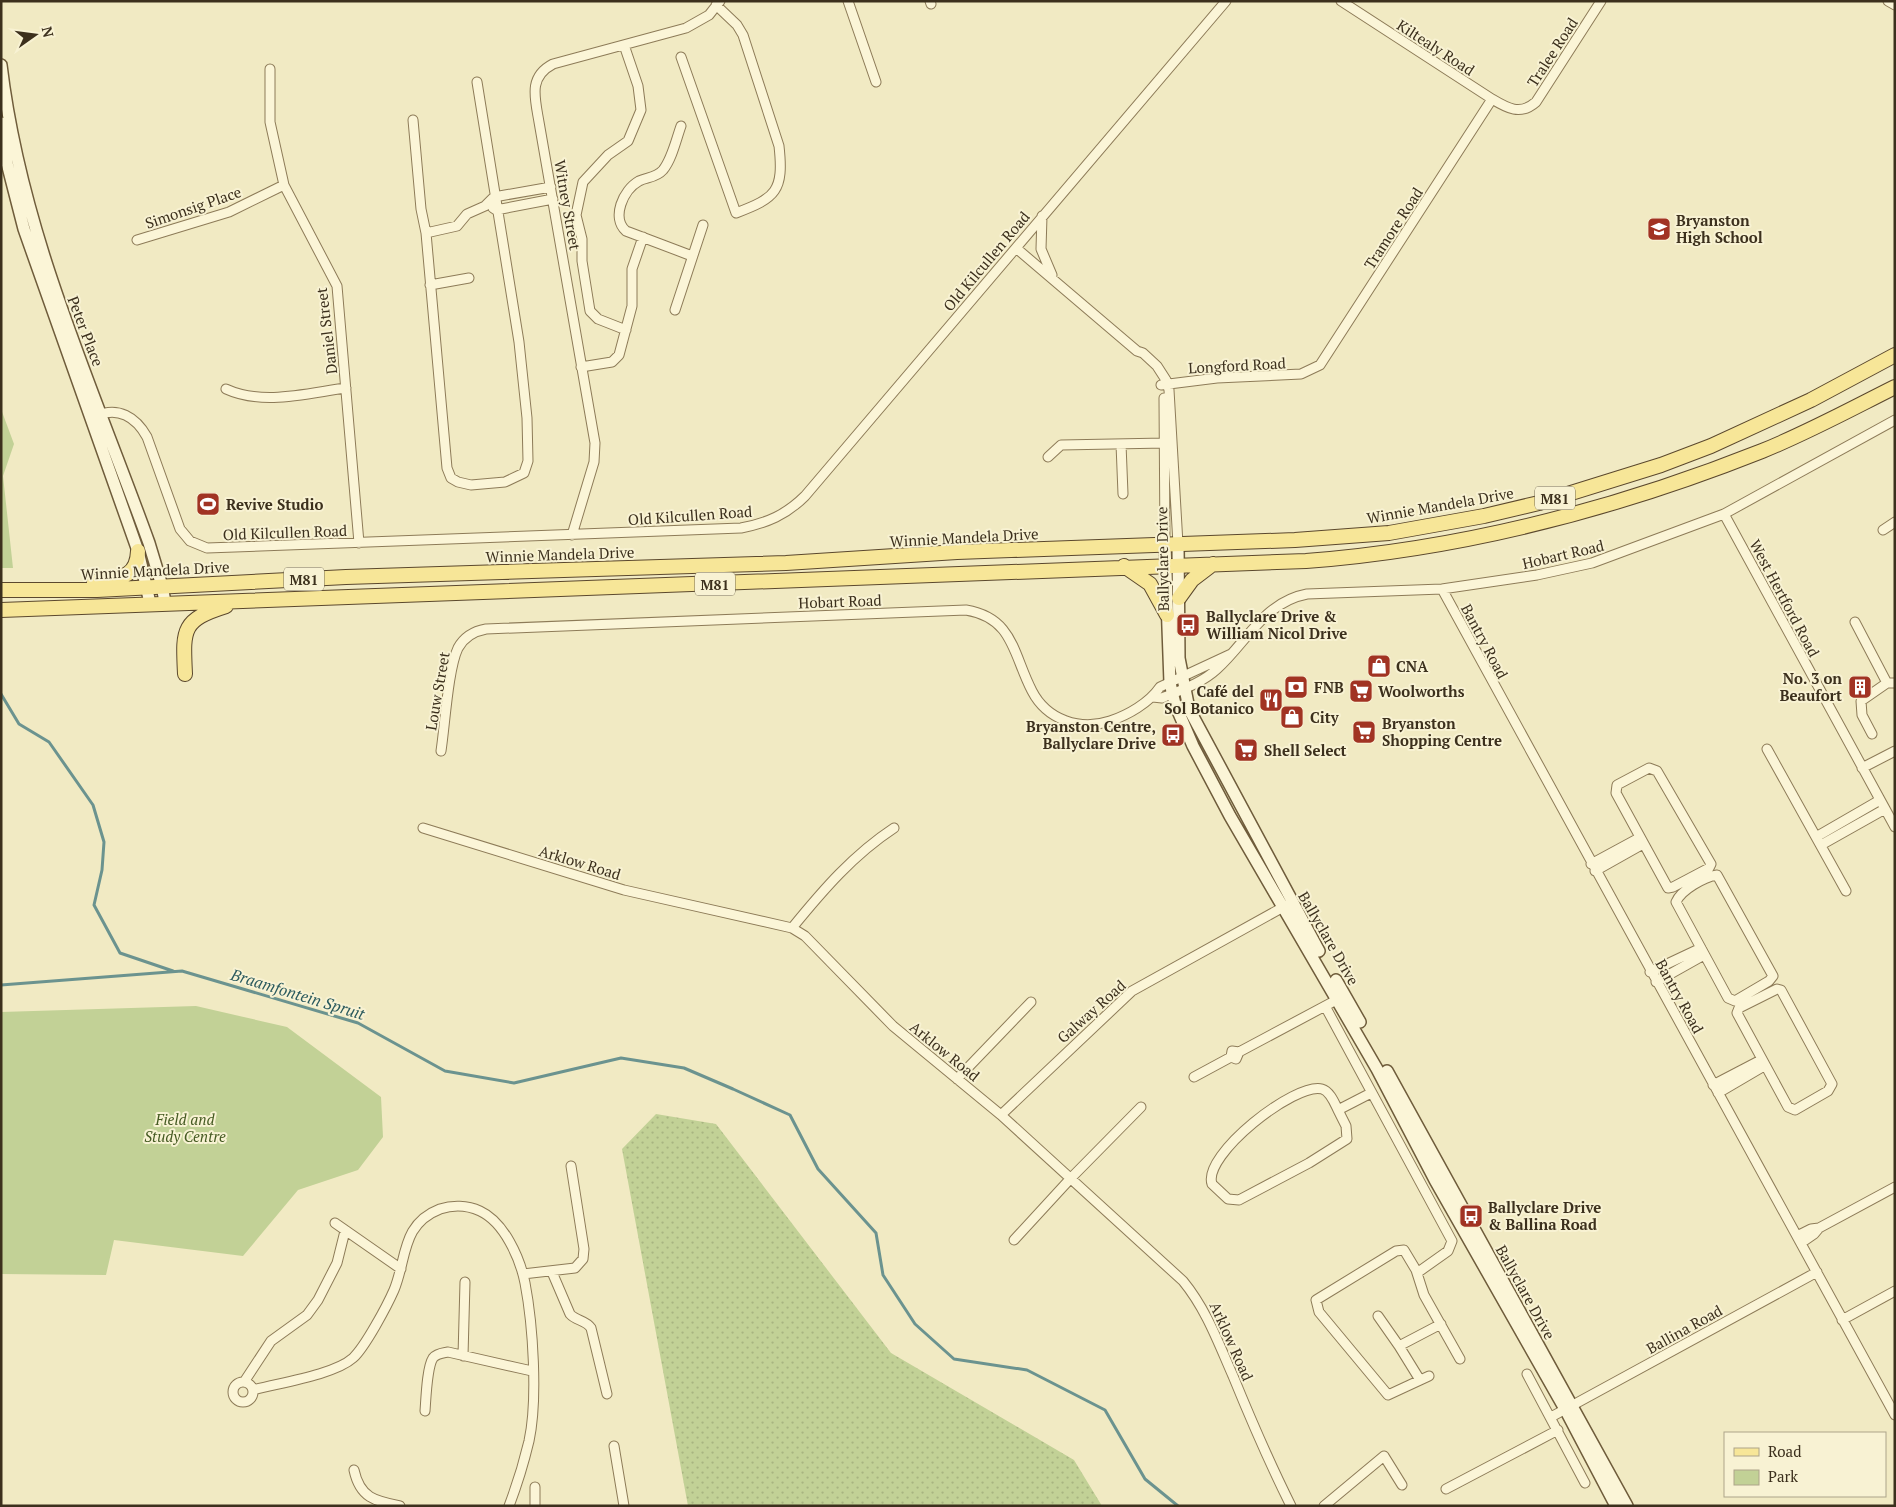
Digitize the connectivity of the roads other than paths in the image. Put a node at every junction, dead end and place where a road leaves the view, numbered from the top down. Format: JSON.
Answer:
{"nodes":[{"id":1,"x":848,"y":1,"type":"edge"},
{"id":2,"x":1226,"y":1,"type":"edge"},
{"id":3,"x":1341,"y":1,"type":"edge"},
{"id":4,"x":1601,"y":1,"type":"edge"},
{"id":5,"x":1888,"y":1,"type":"edge"},
{"id":6,"x":718,"y":3,"type":"edge"},
{"id":7,"x":1895,"y":5,"type":"edge"},
{"id":8,"x":624,"y":45,"type":"junction"},
{"id":9,"x":681,"y":57,"type":"dead end"},
{"id":10,"x":270,"y":69,"type":"dead end"},
{"id":11,"x":2,"y":73,"type":"edge"},
{"id":12,"x":477,"y":82,"type":"dead end"},
{"id":13,"x":876,"y":82,"type":"dead end"},
{"id":14,"x":1492,"y":99,"type":"junction"},
{"id":15,"x":5,"y":111,"type":"edge"},
{"id":16,"x":413,"y":120,"type":"dead end"},
{"id":17,"x":1,"y":123,"type":"edge"},
{"id":18,"x":681,"y":126,"type":"dead end"},
{"id":19,"x":284,"y":185,"type":"junction"},
{"id":20,"x":551,"y":187,"type":"junction"},
{"id":21,"x":494,"y":197,"type":"junction"},
{"id":22,"x":553,"y":199,"type":"junction"},
{"id":23,"x":485,"y":206,"type":"junction"},
{"id":24,"x":496,"y":210,"type":"junction"},
{"id":25,"x":1042,"y":216,"type":"junction"},
{"id":26,"x":703,"y":225,"type":"dead end"},
{"id":27,"x":426,"y":233,"type":"junction"},
{"id":28,"x":643,"y":237,"type":"junction"},
{"id":29,"x":137,"y":240,"type":"dead end"},
{"id":30,"x":1016,"y":248,"type":"junction"},
{"id":31,"x":692,"y":256,"type":"junction"},
{"id":32,"x":469,"y":278,"type":"dead end"},
{"id":33,"x":1054,"y":279,"type":"junction"},
{"id":34,"x":430,"y":285,"type":"junction"},
{"id":35,"x":675,"y":310,"type":"dead end"},
{"id":36,"x":626,"y":330,"type":"junction"},
{"id":37,"x":1895,"y":355,"type":"edge"},
{"id":38,"x":581,"y":367,"type":"junction"},
{"id":39,"x":1314,"y":370,"type":"joint"},
{"id":40,"x":1164,"y":385,"type":"junction"},
{"id":41,"x":1895,"y":387,"type":"edge"},
{"id":42,"x":346,"y":388,"type":"junction"},
{"id":43,"x":226,"y":389,"type":"dead end"},
{"id":44,"x":96,"y":416,"type":"junction"},
{"id":45,"x":1895,"y":420,"type":"edge"},
{"id":46,"x":1165,"y":443,"type":"junction"},
{"id":47,"x":1121,"y":444,"type":"junction"},
{"id":48,"x":1048,"y":457,"type":"dead end"},
{"id":49,"x":1123,"y":494,"type":"dead end"},
{"id":50,"x":1724,"y":514,"type":"junction"},
{"id":51,"x":1895,"y":522,"type":"edge"},
{"id":52,"x":1883,"y":530,"type":"dead end"},
{"id":53,"x":572,"y":535,"type":"junction"},
{"id":54,"x":359,"y":543,"type":"junction"},
{"id":55,"x":1172,"y":544,"type":"junction"},
{"id":56,"x":138,"y":551,"type":"junction"},
{"id":57,"x":1213,"y":564,"type":"junction"},
{"id":58,"x":1172,"y":565,"type":"junction"},
{"id":59,"x":1124,"y":566,"type":"junction"},
{"id":60,"x":162,"y":586,"type":"junction"},
{"id":61,"x":148,"y":587,"type":"junction"},
{"id":62,"x":54,"y":589,"type":"junction"},
{"id":63,"x":7,"y":590,"type":"edge"},
{"id":64,"x":1442,"y":590,"type":"junction"},
{"id":65,"x":1179,"y":598,"type":"junction"},
{"id":66,"x":241,"y":601,"type":"junction"},
{"id":67,"x":165,"y":602,"type":"junction"},
{"id":68,"x":150,"y":603,"type":"junction"},
{"id":69,"x":8,"y":609,"type":"edge"},
{"id":70,"x":1167,"y":616,"type":"junction"},
{"id":71,"x":1855,"y":622,"type":"dead end"},
{"id":72,"x":466,"y":638,"type":"joint"},
{"id":73,"x":185,"y":674,"type":"dead end"},
{"id":74,"x":1183,"y":683,"type":"junction"},
{"id":75,"x":1891,"y":683,"type":"edge"},
{"id":76,"x":1171,"y":689,"type":"junction"},
{"id":77,"x":1872,"y":734,"type":"dead end"},
{"id":78,"x":1766,"y":749,"type":"dead end"},
{"id":79,"x":441,"y":751,"type":"dead end"},
{"id":80,"x":1895,"y":751,"type":"edge"},
{"id":81,"x":1862,"y":768,"type":"junction"},
{"id":82,"x":1880,"y":800,"type":"junction"},
{"id":83,"x":1885,"y":809,"type":"junction"},
{"id":84,"x":1895,"y":827,"type":"edge"},
{"id":85,"x":423,"y":828,"type":"dead end"},
{"id":86,"x":894,"y":828,"type":"dead end"},
{"id":87,"x":1816,"y":837,"type":"junction"},
{"id":88,"x":1641,"y":841,"type":"junction"},
{"id":89,"x":1821,"y":845,"type":"junction"},
{"id":90,"x":1593,"y":867,"type":"junction"},
{"id":91,"x":1846,"y":891,"type":"dead end"},
{"id":92,"x":1287,"y":904,"type":"junction"},
{"id":93,"x":792,"y":928,"type":"junction"},
{"id":94,"x":1703,"y":952,"type":"junction"},
{"id":95,"x":1650,"y":972,"type":"junction"},
{"id":96,"x":1656,"y":982,"type":"junction"},
{"id":97,"x":1341,"y":997,"type":"junction"},
{"id":98,"x":1031,"y":1002,"type":"dead end"},
{"id":99,"x":1325,"y":1006,"type":"junction"},
{"id":100,"x":1763,"y":1063,"type":"junction"},
{"id":101,"x":1194,"y":1077,"type":"dead end"},
{"id":102,"x":957,"y":1079,"type":"junction"},
{"id":103,"x":1713,"y":1085,"type":"junction"},
{"id":104,"x":1372,"y":1093,"type":"junction"},
{"id":105,"x":1718,"y":1093,"type":"junction"},
{"id":106,"x":1141,"y":1107,"type":"dead end"},
{"id":107,"x":1338,"y":1110,"type":"junction"},
{"id":108,"x":1001,"y":1115,"type":"junction"},
{"id":109,"x":571,"y":1166,"type":"dead end"},
{"id":110,"x":1071,"y":1178,"type":"junction"},
{"id":111,"x":1895,"y":1187,"type":"edge"},
{"id":112,"x":335,"y":1223,"type":"dead end"},
{"id":113,"x":345,"y":1231,"type":"junction"},
{"id":114,"x":1014,"y":1240,"type":"dead end"},
{"id":115,"x":1799,"y":1240,"type":"junction"},
{"id":116,"x":400,"y":1268,"type":"junction"},
{"id":117,"x":552,"y":1272,"type":"junction"},
{"id":118,"x":1817,"y":1272,"type":"junction"},
{"id":119,"x":1417,"y":1273,"type":"junction"},
{"id":120,"x":523,"y":1274,"type":"junction"},
{"id":121,"x":466,"y":1282,"type":"dead end"},
{"id":122,"x":1895,"y":1292,"type":"edge"},
{"id":123,"x":1378,"y":1316,"type":"dead end"},
{"id":124,"x":1842,"y":1320,"type":"junction"},
{"id":125,"x":1441,"y":1324,"type":"junction"},
{"id":126,"x":1399,"y":1346,"type":"junction"},
{"id":127,"x":463,"y":1356,"type":"junction"},
{"id":128,"x":1460,"y":1358,"type":"dead end"},
{"id":129,"x":532,"y":1371,"type":"junction"},
{"id":130,"x":1527,"y":1374,"type":"dead end"},
{"id":131,"x":1429,"y":1376,"type":"dead end"},
{"id":132,"x":1420,"y":1380,"type":"junction"},
{"id":133,"x":244,"y":1382,"type":"junction"},
{"id":134,"x":252,"y":1390,"type":"junction"},
{"id":135,"x":607,"y":1394,"type":"dead end"},
{"id":136,"x":1892,"y":1404,"type":"edge"},
{"id":137,"x":1569,"y":1407,"type":"junction"},
{"id":138,"x":425,"y":1410,"type":"dead end"},
{"id":139,"x":1895,"y":1415,"type":"edge"},
{"id":140,"x":1552,"y":1417,"type":"junction"},
{"id":141,"x":1558,"y":1430,"type":"junction"},
{"id":142,"x":614,"y":1446,"type":"dead end"},
{"id":143,"x":354,"y":1470,"type":"dead end"},
{"id":144,"x":1585,"y":1483,"type":"dead end"},
{"id":145,"x":1402,"y":1485,"type":"dead end"},
{"id":146,"x":535,"y":1487,"type":"dead end"},
{"id":147,"x":1446,"y":1489,"type":"dead end"},
{"id":148,"x":400,"y":1506,"type":"edge"},
{"id":149,"x":509,"y":1506,"type":"edge"},
{"id":150,"x":536,"y":1506,"type":"edge"},
{"id":151,"x":624,"y":1506,"type":"edge"},
{"id":152,"x":1292,"y":1506,"type":"edge"},
{"id":153,"x":1324,"y":1506,"type":"edge"},
{"id":154,"x":1616,"y":1506,"type":"edge"},
{"id":155,"x":1627,"y":1506,"type":"edge"}],
"edges":[{"from":1,"to":13,"type":"street"},
{"from":2,"to":25,"type":"street","name":"Old Kilcullen Road"},
{"from":3,"to":14,"type":"street","name":"Kiltealy Road"},
{"from":4,"to":14,"type":"street","name":"Tralee Road"},
{"from":5,"to":7,"type":"street"},
{"from":6,"to":8,"type":"street","name":"Witney Street"},
{"from":6,"to":9,"type":"street"},
{"from":8,"to":20,"type":"street","name":"Witney Street"},
{"from":8,"to":36,"type":"street"},
{"from":10,"to":19,"type":"street","name":"Daniel Street"},
{"from":11,"to":15,"type":"street","name":"Peter Place"},
{"from":12,"to":21,"type":"street"},
{"from":14,"to":39,"type":"street","name":"Tramore Road"},
{"from":15,"to":44,"type":"street","name":"Peter Place"},
{"from":16,"to":27,"type":"street"},
{"from":17,"to":44,"type":"street","name":"Peter Place"},
{"from":18,"to":28,"type":"street"},
{"from":19,"to":29,"type":"street","name":"Simonsig Place"},
{"from":19,"to":42,"type":"street","name":"Daniel Street"},
{"from":20,"to":21,"type":"street"},
{"from":20,"to":22,"type":"street","name":"Witney Street"},
{"from":21,"to":23,"type":"street"},
{"from":21,"to":24,"type":"street"},
{"from":22,"to":24,"type":"street"},
{"from":22,"to":38,"type":"street","name":"Witney Street"},
{"from":23,"to":24,"type":"street"},
{"from":23,"to":27,"type":"street"},
{"from":24,"to":34,"type":"street"},
{"from":25,"to":30,"type":"street","name":"Old Kilcullen Road"},
{"from":25,"to":33,"type":"street"},
{"from":26,"to":31,"type":"street"},
{"from":27,"to":34,"type":"street"},
{"from":28,"to":31,"type":"street"},
{"from":28,"to":36,"type":"street"},
{"from":30,"to":33,"type":"street","name":"Ballyclare Drive"},
{"from":30,"to":53,"type":"street","name":"Old Kilcullen Road"},
{"from":31,"to":35,"type":"street"},
{"from":32,"to":34,"type":"street"},
{"from":33,"to":40,"type":"street","name":"Ballyclare Drive"},
{"from":36,"to":38,"type":"street"},
{"from":37,"to":55,"type":"main road","name":"Winnie Mandela Drive","number":"M81"},
{"from":38,"to":53,"type":"street","name":"Witney Street"},
{"from":39,"to":40,"type":"street","name":"Longford Road"},
{"from":40,"to":46,"type":"street","name":"Ballyclare Drive"},
{"from":40,"to":55,"type":"street","name":"Ballyclare Drive"},
{"from":41,"to":57,"type":"main road","number":"M81"},
{"from":42,"to":43,"type":"street"},
{"from":42,"to":54,"type":"street","name":"Daniel Street"},
{"from":44,"to":54,"type":"street","name":"Old Kilcullen Road"},
{"from":44,"to":56,"type":"street","name":"Peter Place"},
{"from":44,"to":60,"type":"street","name":"Peter Place"},
{"from":45,"to":50,"type":"street","name":"Hobart Road"},
{"from":46,"to":47,"type":"street"},
{"from":46,"to":55,"type":"street","name":"Ballyclare Drive"},
{"from":47,"to":48,"type":"street"},
{"from":47,"to":49,"type":"street"},
{"from":50,"to":64,"type":"street","name":"Hobart Road"},
{"from":50,"to":81,"type":"street","name":"West Hertford Road"},
{"from":51,"to":52,"type":"street"},
{"from":53,"to":54,"type":"street","name":"Old Kilcullen Road"},
{"from":55,"to":58,"type":"street","name":"Ballyclare Drive"},
{"from":55,"to":60,"type":"main road","name":"Winnie Mandela Drive","number":"M81"},
{"from":56,"to":61,"type":"street","name":"Peter Place"},
{"from":56,"to":62,"type":"main road"},
{"from":57,"to":58,"type":"main road","number":"M81"},
{"from":57,"to":65,"type":"main road"},
{"from":58,"to":59,"type":"main road","number":"M81"},
{"from":58,"to":65,"type":"street","name":"Ballyclare Drive"},
{"from":58,"to":70,"type":"street","name":"Ballyclare Drive"},
{"from":59,"to":66,"type":"main road","number":"M81"},
{"from":59,"to":70,"type":"main road"},
{"from":60,"to":61,"type":"main road","name":"Winnie Mandela Drive","number":"M81"},
{"from":60,"to":67,"type":"street","name":"Peter Place"},
{"from":61,"to":62,"type":"main road","name":"Winnie Mandela Drive","number":"M81"},
{"from":61,"to":68,"type":"street","name":"Peter Place"},
{"from":62,"to":63,"type":"main road","name":"Winnie Mandela Drive","number":"M81"},
{"from":64,"to":74,"type":"street","name":"Hobart Road"},
{"from":64,"to":90,"type":"street","name":"Bantry Road"},
{"from":65,"to":74,"type":"street","name":"Ballyclare Drive"},
{"from":66,"to":67,"type":"main road","number":"M81"},
{"from":66,"to":73,"type":"main road"},
{"from":67,"to":68,"type":"main road","number":"M81"},
{"from":68,"to":69,"type":"main road","number":"M81"},
{"from":70,"to":76,"type":"street","name":"Ballyclare Drive"},
{"from":71,"to":75,"type":"street"},
{"from":72,"to":76,"type":"street","name":"Hobart Road"},
{"from":72,"to":79,"type":"street","name":"Louw Street"},
{"from":74,"to":76,"type":"street","name":"Hobart Road"},
{"from":74,"to":92,"type":"street","name":"Ballyclare Drive"},
{"from":75,"to":77,"type":"street"},
{"from":76,"to":92,"type":"street","name":"Ballyclare Drive"},
{"from":78,"to":87,"type":"street"},
{"from":80,"to":81,"type":"street"},
{"from":81,"to":82,"type":"street","name":"West Hertford Road"},
{"from":82,"to":83,"type":"street","name":"West Hertford Road"},
{"from":82,"to":87,"type":"street"},
{"from":83,"to":84,"type":"street","name":"West Hertford Road"},
{"from":83,"to":89,"type":"street"},
{"from":85,"to":93,"type":"street","name":"Arklow Road"},
{"from":86,"to":93,"type":"street"},
{"from":87,"to":89,"type":"street"},
{"from":88,"to":88,"type":"street"},
{"from":88,"to":90,"type":"street"},
{"from":89,"to":91,"type":"street"},
{"from":90,"to":95,"type":"street","name":"Bantry Road"},
{"from":92,"to":97,"type":"street","name":"Ballyclare Drive"},
{"from":92,"to":108,"type":"street","name":"Galway Road"},
{"from":93,"to":102,"type":"street","name":"Arklow Road"},
{"from":94,"to":94,"type":"street"},
{"from":94,"to":95,"type":"street"},
{"from":94,"to":96,"type":"street"},
{"from":95,"to":96,"type":"street","name":"Bantry Road"},
{"from":96,"to":103,"type":"street","name":"Bantry Road"},
{"from":97,"to":99,"type":"street"},
{"from":97,"to":137,"type":"street","name":"Ballyclare Drive"},
{"from":98,"to":102,"type":"street"},
{"from":99,"to":101,"type":"street"},
{"from":99,"to":104,"type":"street"},
{"from":100,"to":100,"type":"street"},
{"from":100,"to":103,"type":"street"},
{"from":100,"to":105,"type":"street"},
{"from":102,"to":108,"type":"street","name":"Arklow Road"},
{"from":103,"to":105,"type":"street","name":"Bantry Road"},
{"from":104,"to":107,"type":"street"},
{"from":104,"to":119,"type":"street"},
{"from":105,"to":115,"type":"street","name":"Bantry Road"},
{"from":106,"to":110,"type":"street"},
{"from":107,"to":107,"type":"street"},
{"from":108,"to":110,"type":"street","name":"Arklow Road"},
{"from":109,"to":117,"type":"street"},
{"from":110,"to":114,"type":"street"},
{"from":110,"to":152,"type":"street","name":"Arklow Road"},
{"from":111,"to":115,"type":"street"},
{"from":112,"to":113,"type":"street"},
{"from":113,"to":116,"type":"street"},
{"from":113,"to":133,"type":"street"},
{"from":115,"to":118,"type":"street","name":"Bantry Road"},
{"from":116,"to":120,"type":"street"},
{"from":116,"to":134,"type":"street"},
{"from":117,"to":120,"type":"street"},
{"from":117,"to":135,"type":"street"},
{"from":118,"to":124,"type":"street","name":"Bantry Road"},
{"from":118,"to":137,"type":"street","name":"Ballina Road"},
{"from":119,"to":125,"type":"street"},
{"from":119,"to":132,"type":"street"},
{"from":120,"to":129,"type":"street"},
{"from":121,"to":127,"type":"street"},
{"from":122,"to":124,"type":"street"},
{"from":123,"to":126,"type":"street"},
{"from":124,"to":136,"type":"street","name":"Bantry Road"},
{"from":125,"to":126,"type":"street"},
{"from":125,"to":128,"type":"street"},
{"from":126,"to":132,"type":"street"},
{"from":127,"to":129,"type":"street"},
{"from":127,"to":138,"type":"street"},
{"from":129,"to":149,"type":"street"},
{"from":130,"to":140,"type":"street"},
{"from":131,"to":132,"type":"street"},
{"from":133,"to":134,"type":"street"},
{"from":133,"to":134,"type":"street"},
{"from":136,"to":139,"type":"street","name":"Bantry Road"},
{"from":137,"to":140,"type":"street","name":"Ballina Road"},
{"from":137,"to":154,"type":"street","name":"Ballyclare Drive"},
{"from":137,"to":155,"type":"street","name":"Ballyclare Drive"},
{"from":140,"to":141,"type":"street"},
{"from":141,"to":144,"type":"street"},
{"from":141,"to":147,"type":"street"},
{"from":142,"to":151,"type":"street"},
{"from":143,"to":148,"type":"street"},
{"from":145,"to":153,"type":"street"},
{"from":146,"to":150,"type":"street"}]}
